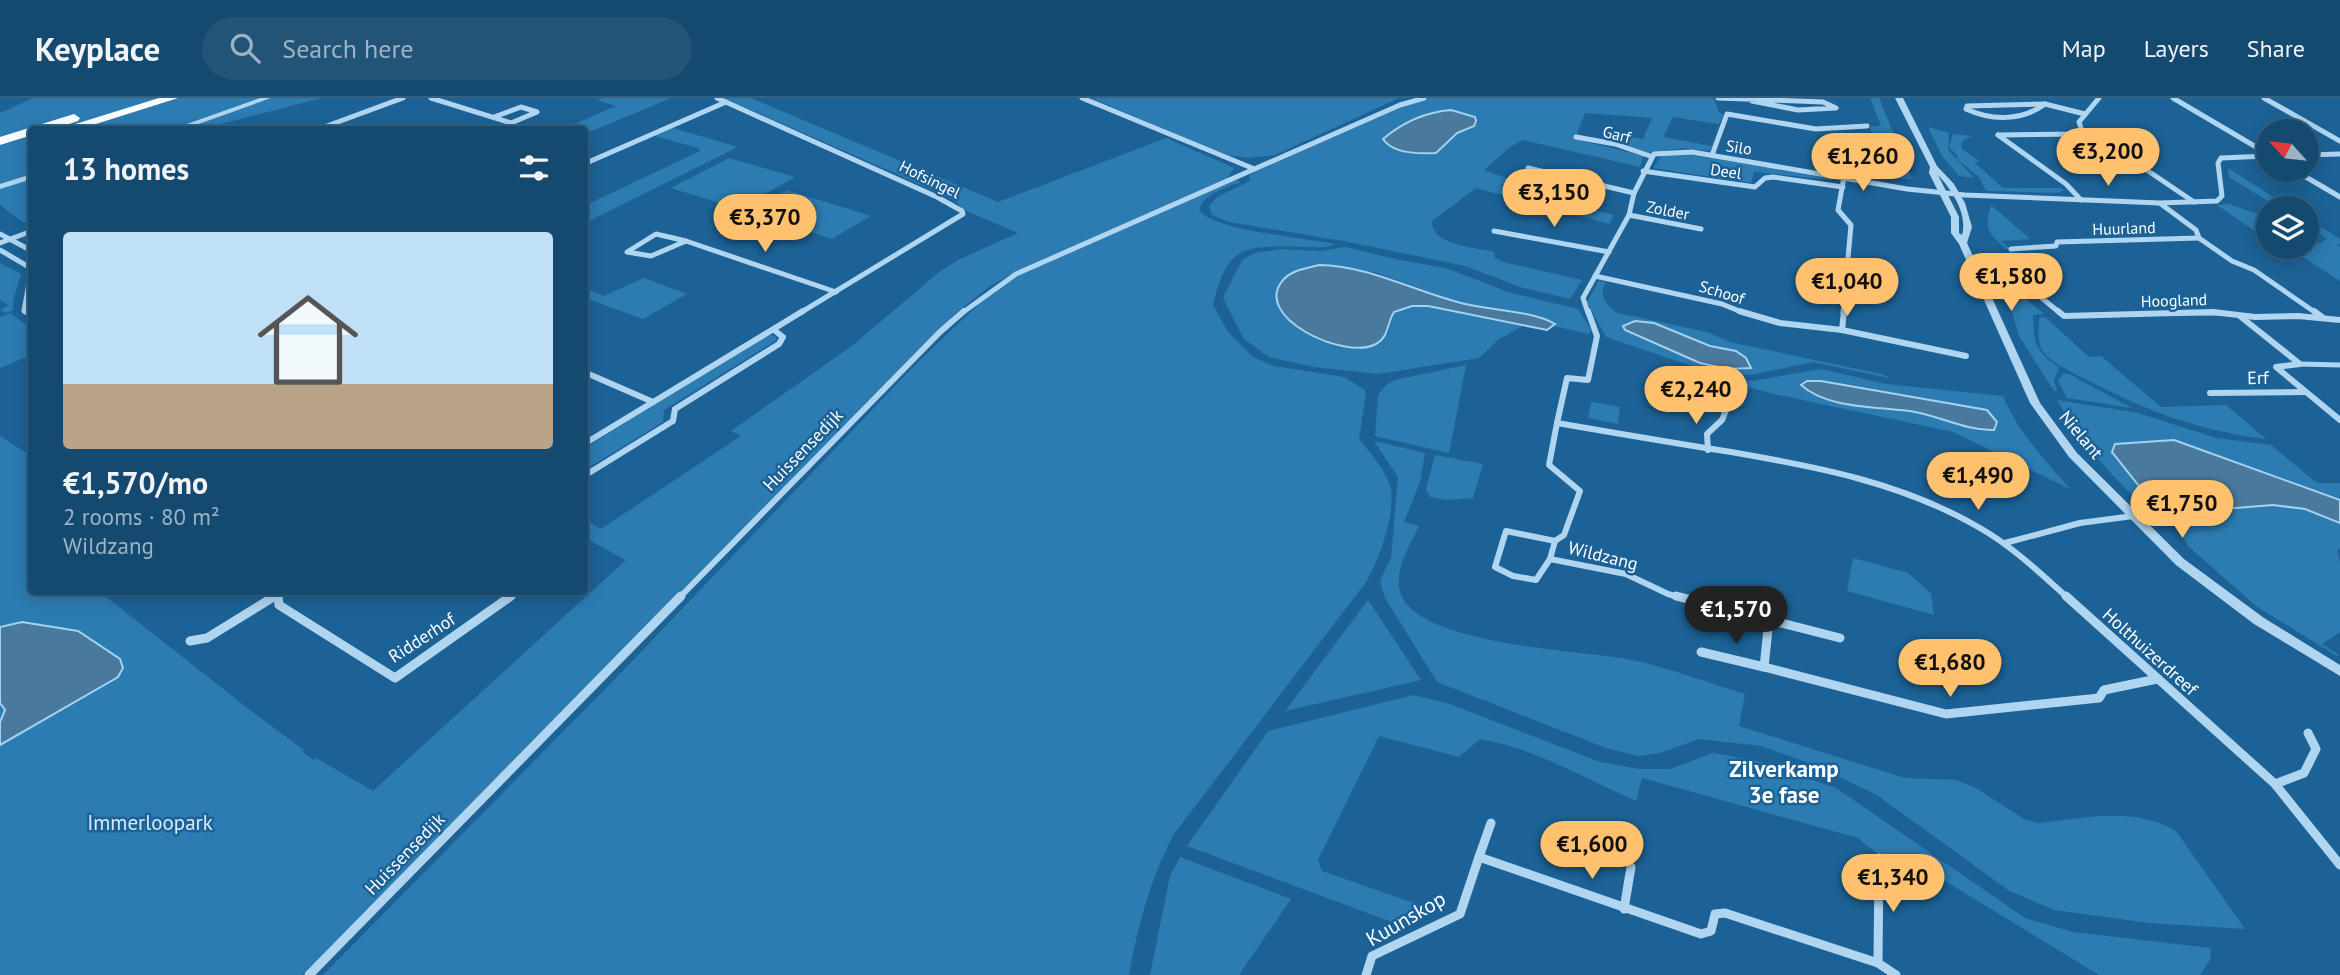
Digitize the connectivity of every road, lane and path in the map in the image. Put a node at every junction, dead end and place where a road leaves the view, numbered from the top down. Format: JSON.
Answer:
{"nodes":[{"id":1,"x":127,"y":98,"type":"edge"},
{"id":2,"x":135,"y":98,"type":"edge"},
{"id":3,"x":158,"y":98,"type":"edge"},
{"id":4,"x":172,"y":98,"type":"edge"},
{"id":5,"x":267,"y":98,"type":"edge"},
{"id":6,"x":403,"y":98,"type":"edge"},
{"id":7,"x":431,"y":98,"type":"edge"},
{"id":8,"x":717,"y":98,"type":"edge"},
{"id":9,"x":1082,"y":98,"type":"edge"},
{"id":10,"x":1424,"y":98,"type":"edge"},
{"id":11,"x":1718,"y":98,"type":"edge"},
{"id":12,"x":1899,"y":98,"type":"edge"},
{"id":13,"x":2099,"y":98,"type":"edge"},
{"id":14,"x":2173,"y":98,"type":"edge"},
{"id":15,"x":2264,"y":98,"type":"edge"},
{"id":16,"x":1752,"y":101,"type":"junction"},
{"id":17,"x":726,"y":102,"type":"junction"},
{"id":18,"x":2045,"y":104,"type":"junction"},
{"id":19,"x":2085,"y":114,"type":"junction"},
{"id":20,"x":81,"y":116,"type":"junction"},
{"id":21,"x":494,"y":117,"type":"junction"},
{"id":22,"x":50,"y":126,"type":"edge"},
{"id":23,"x":74,"y":126,"type":"edge"},
{"id":24,"x":76,"y":126,"type":"edge"},
{"id":25,"x":185,"y":126,"type":"edge"},
{"id":26,"x":327,"y":126,"type":"edge"},
{"id":27,"x":1867,"y":126,"type":"dead end"},
{"id":28,"x":28,"y":132,"type":"edge"},
{"id":29,"x":2087,"y":134,"type":"junction"},
{"id":30,"x":1576,"y":137,"type":"dead end"},
{"id":31,"x":28,"y":140,"type":"edge"},
{"id":32,"x":0,"y":141,"type":"edge"},
{"id":33,"x":2340,"y":141,"type":"edge"},
{"id":34,"x":2256,"y":148,"type":"edge"},
{"id":35,"x":0,"y":149,"type":"edge"},
{"id":36,"x":2340,"y":154,"type":"edge"},
{"id":37,"x":1712,"y":155,"type":"junction"},
{"id":38,"x":2319,"y":155,"type":"edge"},
{"id":39,"x":1650,"y":156,"type":"junction"},
{"id":40,"x":2256,"y":156,"type":"edge"},
{"id":41,"x":588,"y":162,"type":"edge"},
{"id":42,"x":1934,"y":167,"type":"junction"},
{"id":43,"x":1252,"y":168,"type":"junction"},
{"id":44,"x":1528,"y":168,"type":"dead end"},
{"id":45,"x":1643,"y":171,"type":"junction"},
{"id":46,"x":28,"y":177,"type":"edge"},
{"id":47,"x":1844,"y":177,"type":"junction"},
{"id":48,"x":2314,"y":182,"type":"edge"},
{"id":49,"x":0,"y":187,"type":"edge"},
{"id":50,"x":1843,"y":187,"type":"junction"},
{"id":51,"x":1634,"y":193,"type":"junction"},
{"id":52,"x":1943,"y":193,"type":"junction"},
{"id":53,"x":1955,"y":194,"type":"junction"},
{"id":54,"x":2340,"y":197,"type":"edge"},
{"id":55,"x":2081,"y":200,"type":"junction"},
{"id":56,"x":2194,"y":202,"type":"junction"},
{"id":57,"x":2160,"y":203,"type":"junction"},
{"id":58,"x":1629,"y":215,"type":"junction"},
{"id":59,"x":1701,"y":229,"type":"dead end"},
{"id":60,"x":1494,"y":231,"type":"dead end"},
{"id":61,"x":28,"y":232,"type":"edge"},
{"id":62,"x":0,"y":234,"type":"edge"},
{"id":63,"x":2199,"y":238,"type":"junction"},
{"id":64,"x":9,"y":239,"type":"junction"},
{"id":65,"x":686,"y":241,"type":"junction"},
{"id":66,"x":0,"y":243,"type":"edge"},
{"id":67,"x":1963,"y":243,"type":"junction"},
{"id":68,"x":28,"y":249,"type":"edge"},
{"id":69,"x":2011,"y":249,"type":"dead end"},
{"id":70,"x":0,"y":250,"type":"edge"},
{"id":71,"x":1609,"y":252,"type":"junction"},
{"id":72,"x":28,"y":266,"type":"edge"},
{"id":73,"x":1595,"y":276,"type":"junction"},
{"id":74,"x":2032,"y":290,"type":"dead end"},
{"id":75,"x":836,"y":292,"type":"junction"},
{"id":76,"x":28,"y":295,"type":"edge"},
{"id":77,"x":28,"y":313,"type":"edge"},
{"id":78,"x":2240,"y":316,"type":"junction"},
{"id":79,"x":2325,"y":319,"type":"junction"},
{"id":80,"x":2340,"y":320,"type":"edge"},
{"id":81,"x":774,"y":330,"type":"junction"},
{"id":82,"x":1842,"y":330,"type":"junction"},
{"id":83,"x":1966,"y":356,"type":"dead end"},
{"id":84,"x":2300,"y":365,"type":"junction"},
{"id":85,"x":2340,"y":365,"type":"edge"},
{"id":86,"x":588,"y":374,"type":"edge"},
{"id":87,"x":2305,"y":391,"type":"junction"},
{"id":88,"x":2210,"y":393,"type":"dead end"},
{"id":89,"x":1709,"y":397,"type":"dead end"},
{"id":90,"x":653,"y":402,"type":"junction"},
{"id":91,"x":2340,"y":420,"type":"edge"},
{"id":92,"x":1557,"y":423,"type":"junction"},
{"id":93,"x":588,"y":442,"type":"edge"},
{"id":94,"x":1708,"y":450,"type":"junction"},
{"id":95,"x":588,"y":474,"type":"edge"},
{"id":96,"x":2133,"y":516,"type":"junction"},
{"id":97,"x":1555,"y":541,"type":"junction"},
{"id":98,"x":2006,"y":543,"type":"junction"},
{"id":99,"x":1550,"y":559,"type":"junction"},
{"id":100,"x":274,"y":595,"type":"edge"},
{"id":101,"x":277,"y":595,"type":"edge"},
{"id":102,"x":513,"y":595,"type":"edge"},
{"id":103,"x":1769,"y":620,"type":"junction"},
{"id":104,"x":1840,"y":638,"type":"dead end"},
{"id":105,"x":190,"y":641,"type":"dead end"},
{"id":106,"x":1701,"y":652,"type":"dead end"},
{"id":107,"x":1764,"y":667,"type":"junction"},
{"id":108,"x":2340,"y":671,"type":"edge"},
{"id":109,"x":2157,"y":678,"type":"junction"},
{"id":110,"x":2308,"y":733,"type":"dead end"},
{"id":111,"x":2274,"y":784,"type":"junction"},
{"id":112,"x":1491,"y":823,"type":"dead end"},
{"id":113,"x":1479,"y":857,"type":"junction"},
{"id":114,"x":1879,"y":858,"type":"dead end"},
{"id":115,"x":2340,"y":865,"type":"edge"},
{"id":116,"x":1631,"y":867,"type":"dead end"},
{"id":117,"x":1624,"y":909,"type":"junction"},
{"id":118,"x":1878,"y":963,"type":"junction"},
{"id":119,"x":309,"y":975,"type":"edge"},
{"id":120,"x":1366,"y":975,"type":"edge"},
{"id":121,"x":1896,"y":975,"type":"edge"}],
"edges":[{"from":1,"to":20,"type":"highway"},
{"from":2,"to":20,"type":"highway"},
{"from":3,"to":23,"type":"highway"},
{"from":4,"to":24,"type":"highway"},
{"from":5,"to":25,"type":"street"},
{"from":6,"to":26,"type":"street"},
{"from":7,"to":21,"type":"street"},
{"from":8,"to":17,"type":"street","name":"Hofsingel"},
{"from":9,"to":43,"type":"street"},
{"from":10,"to":43,"type":"street","name":"Huissensedijk"},
{"from":11,"to":16,"type":"street"},
{"from":12,"to":42,"type":"street","name":"Nielant"},
{"from":13,"to":19,"type":"street"},
{"from":14,"to":34,"type":"street"},
{"from":15,"to":33,"type":"street"},
{"from":16,"to":16,"type":"street"},
{"from":17,"to":41,"type":"street"},
{"from":17,"to":75,"type":"street","name":"Hofsingel"},
{"from":18,"to":18,"type":"street"},
{"from":18,"to":19,"type":"street"},
{"from":19,"to":29,"type":"street"},
{"from":20,"to":22,"type":"highway"},
{"from":21,"to":21,"type":"street"},
{"from":27,"to":37,"type":"street"},
{"from":28,"to":32,"type":"highway"},
{"from":29,"to":55,"type":"street"},
{"from":29,"to":56,"type":"street"},
{"from":30,"to":39,"type":"street","name":"Garf"},
{"from":31,"to":35,"type":"highway"},
{"from":36,"to":38,"type":"street"},
{"from":37,"to":39,"type":"street","name":"Silo"},
{"from":37,"to":47,"type":"street","name":"Silo"},
{"from":39,"to":45,"type":"street"},
{"from":40,"to":56,"type":"street"},
{"from":42,"to":52,"type":"street","name":"Nielant"},
{"from":42,"to":53,"type":"street","name":"Nielant"},
{"from":43,"to":119,"type":"street","name":"Huissensedijk"},
{"from":44,"to":51,"type":"street"},
{"from":45,"to":50,"type":"street","name":"Deel"},
{"from":45,"to":51,"type":"street"},
{"from":46,"to":49,"type":"street"},
{"from":47,"to":50,"type":"street"},
{"from":47,"to":52,"type":"street","name":"Silo"},
{"from":48,"to":54,"type":"street"},
{"from":50,"to":82,"type":"street"},
{"from":51,"to":58,"type":"street"},
{"from":52,"to":53,"type":"street","name":"Silo"},
{"from":52,"to":67,"type":"street","name":"Nielant"},
{"from":53,"to":55,"type":"street","name":"Silo"},
{"from":53,"to":67,"type":"street","name":"Nielant"},
{"from":55,"to":57,"type":"street","name":"Silo"},
{"from":56,"to":57,"type":"street","name":"Silo"},
{"from":57,"to":63,"type":"street"},
{"from":58,"to":59,"type":"street","name":"Zolder"},
{"from":58,"to":71,"type":"street"},
{"from":60,"to":71,"type":"street"},
{"from":61,"to":64,"type":"street"},
{"from":62,"to":64,"type":"street"},
{"from":63,"to":69,"type":"street","name":"Huurland"},
{"from":63,"to":79,"type":"street"},
{"from":64,"to":66,"type":"street"},
{"from":64,"to":68,"type":"street"},
{"from":65,"to":65,"type":"street"},
{"from":65,"to":75,"type":"street"},
{"from":67,"to":96,"type":"street","name":"Nielant"},
{"from":70,"to":72,"type":"street"},
{"from":71,"to":73,"type":"street"},
{"from":73,"to":82,"type":"street","name":"Schoof"},
{"from":73,"to":92,"type":"street"},
{"from":74,"to":78,"type":"street","name":"Hoogland"},
{"from":75,"to":81,"type":"street","name":"Hofsingel"},
{"from":76,"to":77,"type":"street"},
{"from":78,"to":79,"type":"street","name":"Hoogland"},
{"from":78,"to":84,"type":"street"},
{"from":79,"to":80,"type":"street","name":"Hoogland"},
{"from":81,"to":90,"type":"street","name":"Hofsingel"},
{"from":81,"to":95,"type":"street"},
{"from":82,"to":83,"type":"street","name":"Schoof"},
{"from":84,"to":85,"type":"street"},
{"from":84,"to":87,"type":"street"},
{"from":86,"to":90,"type":"street"},
{"from":87,"to":88,"type":"street","name":"Erf"},
{"from":87,"to":91,"type":"street"},
{"from":89,"to":94,"type":"street"},
{"from":90,"to":93,"type":"street","name":"Hofsingel"},
{"from":92,"to":94,"type":"street","name":"Holthuizerdreef"},
{"from":92,"to":97,"type":"street","name":"Wildzang"},
{"from":94,"to":98,"type":"street","name":"Holthuizerdreef"},
{"from":96,"to":98,"type":"street"},
{"from":96,"to":108,"type":"street","name":"Nielant"},
{"from":97,"to":99,"type":"street","name":"Wildzang"},
{"from":97,"to":99,"type":"street","name":"Wildzang"},
{"from":98,"to":109,"type":"street","name":"Holthuizerdreef"},
{"from":99,"to":103,"type":"street","name":"Wildzang"},
{"from":100,"to":105,"type":"street","name":"Ridderhof"},
{"from":101,"to":102,"type":"street","name":"Ridderhof"},
{"from":103,"to":104,"type":"street","name":"Wildzang"},
{"from":103,"to":107,"type":"street"},
{"from":106,"to":107,"type":"street"},
{"from":107,"to":109,"type":"street"},
{"from":109,"to":111,"type":"street","name":"Holthuizerdreef"},
{"from":110,"to":111,"type":"street"},
{"from":111,"to":115,"type":"street","name":"Holthuizerdreef"},
{"from":112,"to":113,"type":"street","name":"Kuunskop"},
{"from":113,"to":117,"type":"street"},
{"from":113,"to":120,"type":"street","name":"Kuunskop"},
{"from":114,"to":118,"type":"street"},
{"from":116,"to":117,"type":"street"},
{"from":117,"to":118,"type":"street"},
{"from":118,"to":121,"type":"street"}]}
